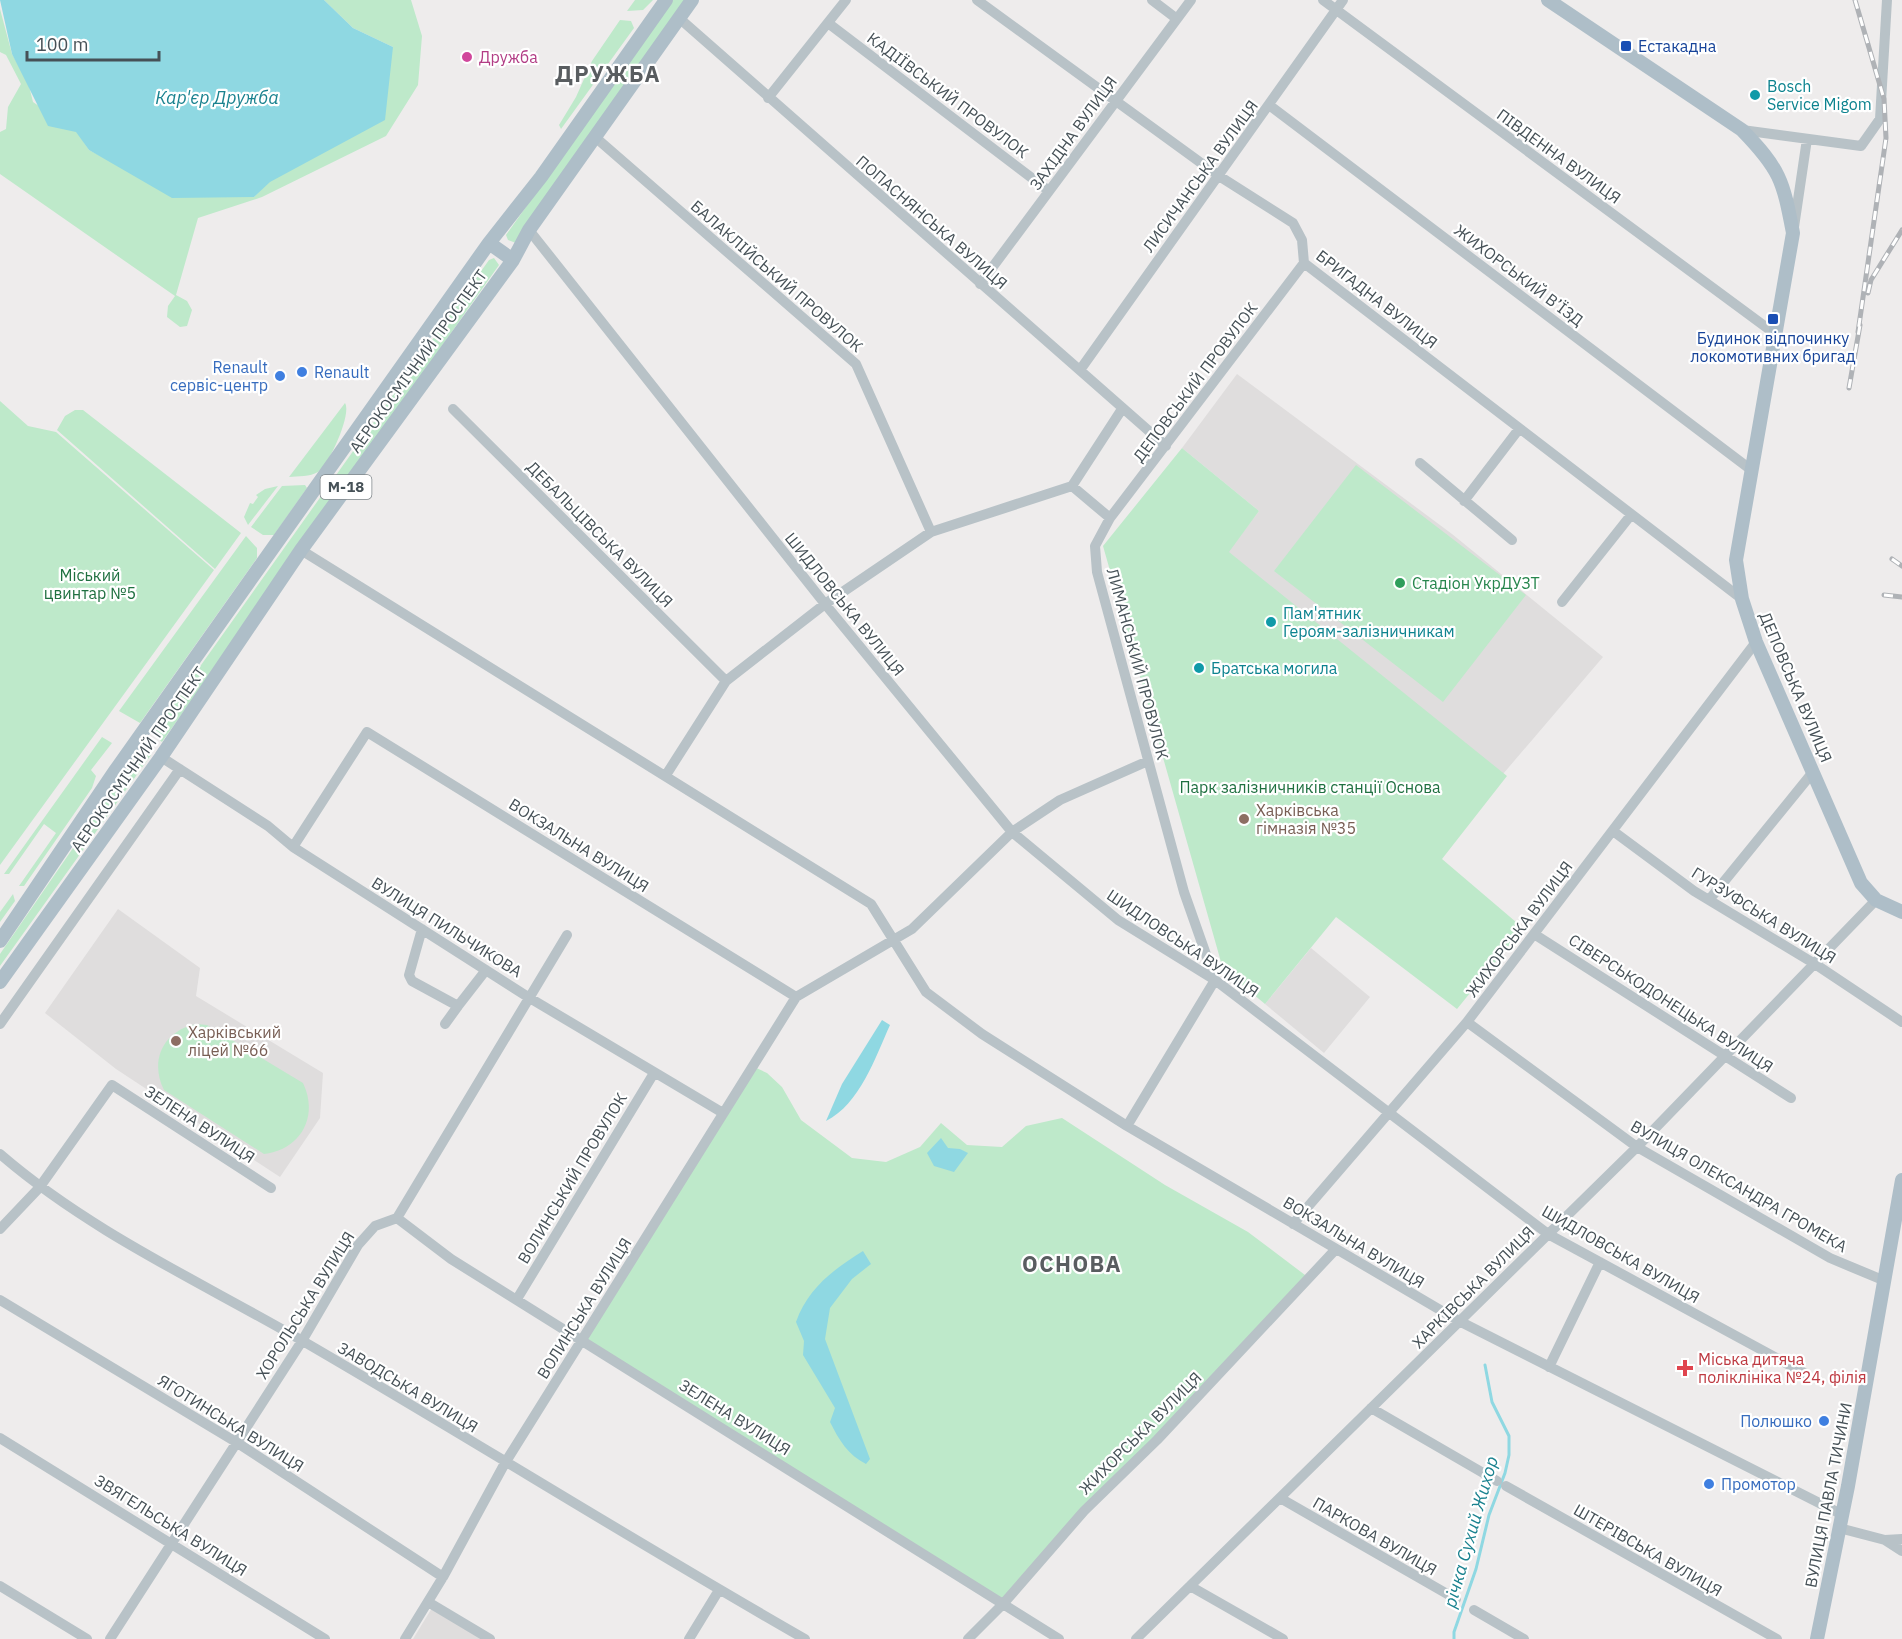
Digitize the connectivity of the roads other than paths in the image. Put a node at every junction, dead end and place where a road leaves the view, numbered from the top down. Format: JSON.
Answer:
{"nodes":[{"id":1,"x":666,"y":0,"type":"edge"},
{"id":2,"x":692,"y":0,"type":"edge"},
{"id":3,"x":846,"y":0,"type":"edge"},
{"id":4,"x":977,"y":0,"type":"edge"},
{"id":5,"x":1152,"y":0,"type":"edge"},
{"id":6,"x":1191,"y":0,"type":"edge"},
{"id":7,"x":1323,"y":0,"type":"edge"},
{"id":8,"x":1343,"y":0,"type":"edge"},
{"id":9,"x":1548,"y":0,"type":"edge"},
{"id":10,"x":1887,"y":0,"type":"edge"},
{"id":11,"x":1337,"y":10,"type":"junction"},
{"id":12,"x":679,"y":18,"type":"junction"},
{"id":13,"x":1177,"y":19,"type":"junction"},
{"id":14,"x":828,"y":23,"type":"junction"},
{"id":15,"x":768,"y":98,"type":"junction"},
{"id":16,"x":1115,"y":101,"type":"junction"},
{"id":17,"x":1269,"y":105,"type":"junction"},
{"id":18,"x":1742,"y":130,"type":"junction"},
{"id":19,"x":595,"y":138,"type":"junction"},
{"id":20,"x":1806,"y":139,"type":"junction"},
{"id":21,"x":1218,"y":176,"type":"junction"},
{"id":22,"x":1049,"y":191,"type":"junction"},
{"id":23,"x":529,"y":230,"type":"junction"},
{"id":24,"x":1793,"y":233,"type":"junction"},
{"id":25,"x":489,"y":243,"type":"junction"},
{"id":26,"x":513,"y":260,"type":"junction"},
{"id":27,"x":1304,"y":263,"type":"junction"},
{"id":28,"x":980,"y":284,"type":"junction"},
{"id":29,"x":1778,"y":336,"type":"junction"},
{"id":30,"x":1080,"y":370,"type":"junction"},
{"id":31,"x":453,"y":409,"type":"dead end"},
{"id":32,"x":1122,"y":409,"type":"junction"},
{"id":33,"x":1519,"y":429,"type":"junction"},
{"id":34,"x":1166,"y":446,"type":"junction"},
{"id":35,"x":1420,"y":463,"type":"dead end"},
{"id":36,"x":1750,"y":469,"type":"junction"},
{"id":37,"x":1072,"y":486,"type":"junction"},
{"id":38,"x":1464,"y":501,"type":"junction"},
{"id":39,"x":1631,"y":515,"type":"junction"},
{"id":40,"x":1110,"y":518,"type":"junction"},
{"id":41,"x":931,"y":532,"type":"junction"},
{"id":42,"x":1512,"y":540,"type":"dead end"},
{"id":43,"x":301,"y":550,"type":"junction"},
{"id":44,"x":1742,"y":598,"type":"junction"},
{"id":45,"x":1562,"y":602,"type":"dead end"},
{"id":46,"x":825,"y":604,"type":"junction"},
{"id":47,"x":1756,"y":642,"type":"junction"},
{"id":48,"x":726,"y":681,"type":"junction"},
{"id":49,"x":161,"y":757,"type":"junction"},
{"id":50,"x":1148,"y":761,"type":"junction"},
{"id":51,"x":180,"y":769,"type":"junction"},
{"id":52,"x":1813,"y":772,"type":"junction"},
{"id":53,"x":666,"y":776,"type":"junction"},
{"id":54,"x":1613,"y":831,"type":"junction"},
{"id":55,"x":1012,"y":832,"type":"junction"},
{"id":56,"x":293,"y":848,"type":"junction"},
{"id":57,"x":1709,"y":900,"type":"junction"},
{"id":58,"x":1876,"y":900,"type":"junction"},
{"id":59,"x":1902,"y":912,"type":"edge"},
{"id":60,"x":422,"y":929,"type":"junction"},
{"id":61,"x":1534,"y":934,"type":"junction"},
{"id":62,"x":567,"y":935,"type":"dead end"},
{"id":63,"x":892,"y":939,"type":"junction"},
{"id":64,"x":0,"y":941,"type":"edge"},
{"id":65,"x":1815,"y":964,"type":"junction"},
{"id":66,"x":486,"y":970,"type":"junction"},
{"id":67,"x":1215,"y":980,"type":"junction"},
{"id":68,"x":1,"y":982,"type":"edge"},
{"id":69,"x":528,"y":997,"type":"junction"},
{"id":70,"x":796,"y":997,"type":"junction"},
{"id":71,"x":458,"y":1006,"type":"junction"},
{"id":72,"x":1467,"y":1022,"type":"junction"},
{"id":73,"x":1902,"y":1022,"type":"edge"},
{"id":74,"x":0,"y":1024,"type":"edge"},
{"id":75,"x":445,"y":1024,"type":"dead end"},
{"id":76,"x":1726,"y":1056,"type":"junction"},
{"id":77,"x":654,"y":1073,"type":"junction"},
{"id":78,"x":1791,"y":1098,"type":"dead end"},
{"id":79,"x":1390,"y":1111,"type":"junction"},
{"id":80,"x":723,"y":1113,"type":"junction"},
{"id":81,"x":1127,"y":1126,"type":"junction"},
{"id":82,"x":1637,"y":1147,"type":"junction"},
{"id":83,"x":0,"y":1154,"type":"edge"},
{"id":84,"x":1902,"y":1180,"type":"edge"},
{"id":85,"x":39,"y":1188,"type":"junction"},
{"id":86,"x":272,"y":1188,"type":"dead end"},
{"id":87,"x":397,"y":1218,"type":"junction"},
{"id":88,"x":1293,"y":1224,"type":"junction"},
{"id":89,"x":0,"y":1229,"type":"edge"},
{"id":90,"x":1548,"y":1234,"type":"junction"},
{"id":91,"x":1336,"y":1249,"type":"junction"},
{"id":92,"x":1600,"y":1262,"type":"junction"},
{"id":93,"x":1885,"y":1281,"type":"junction"},
{"id":94,"x":517,"y":1299,"type":"junction"},
{"id":95,"x":0,"y":1300,"type":"edge"},
{"id":96,"x":1459,"y":1322,"type":"junction"},
{"id":97,"x":583,"y":1340,"type":"junction"},
{"id":98,"x":302,"y":1341,"type":"junction"},
{"id":99,"x":1549,"y":1367,"type":"junction"},
{"id":100,"x":1806,"y":1374,"type":"dead end"},
{"id":101,"x":1371,"y":1408,"type":"junction"},
{"id":102,"x":0,"y":1438,"type":"edge"},
{"id":103,"x":236,"y":1442,"type":"junction"},
{"id":104,"x":505,"y":1463,"type":"junction"},
{"id":105,"x":1280,"y":1498,"type":"junction"},
{"id":106,"x":1840,"y":1521,"type":"junction"},
{"id":107,"x":1902,"y":1539,"type":"edge"},
{"id":108,"x":1885,"y":1540,"type":"junction"},
{"id":109,"x":173,"y":1543,"type":"junction"},
{"id":110,"x":1902,"y":1551,"type":"edge"},
{"id":111,"x":443,"y":1577,"type":"junction"},
{"id":112,"x":0,"y":1586,"type":"edge"},
{"id":113,"x":1190,"y":1586,"type":"junction"},
{"id":114,"x":719,"y":1590,"type":"junction"},
{"id":115,"x":1456,"y":1599,"type":"dead end"},
{"id":116,"x":428,"y":1602,"type":"junction"},
{"id":117,"x":1003,"y":1604,"type":"junction"},
{"id":118,"x":1474,"y":1610,"type":"dead end"},
{"id":119,"x":87,"y":1639,"type":"edge"},
{"id":120,"x":110,"y":1639,"type":"edge"},
{"id":121,"x":325,"y":1639,"type":"edge"},
{"id":122,"x":405,"y":1639,"type":"edge"},
{"id":123,"x":490,"y":1639,"type":"edge"},
{"id":124,"x":689,"y":1639,"type":"edge"},
{"id":125,"x":804,"y":1639,"type":"edge"},
{"id":126,"x":968,"y":1639,"type":"edge"},
{"id":127,"x":1059,"y":1639,"type":"edge"},
{"id":128,"x":1136,"y":1639,"type":"edge"},
{"id":129,"x":1283,"y":1639,"type":"edge"},
{"id":130,"x":1524,"y":1639,"type":"edge"},
{"id":131,"x":1777,"y":1639,"type":"edge"},
{"id":132,"x":1817,"y":1639,"type":"edge"}],
"edges":[{"from":1,"to":25,"type":"main road","name":"АЕРОКОСМІЧНИЙ ПРОСПЕКТ","number":"М-18"},
{"from":2,"to":12,"type":"main road","name":"АЕРОКОСМІЧНИЙ ПРОСПЕКТ","number":"М-18"},
{"from":3,"to":14,"type":"street"},
{"from":4,"to":16,"type":"street","name":"БРИГАДНА ВУЛИЦЯ"},
{"from":5,"to":13,"type":"street"},
{"from":6,"to":13,"type":"street","name":"ЗАХІДНА ВУЛИЦЯ"},
{"from":7,"to":11,"type":"street","name":"ПІВДЕННА ВУЛИЦЯ"},
{"from":8,"to":11,"type":"street","name":"ЛИСИЧАНСЬКА ВУЛИЦЯ"},
{"from":9,"to":18,"type":"main road","name":"ДЕПОВСЬКА ВУЛИЦЯ"},
{"from":10,"to":20,"type":"street"},
{"from":11,"to":17,"type":"street","name":"ЛИСИЧАНСЬКА ВУЛИЦЯ"},
{"from":11,"to":29,"type":"street","name":"ПІВДЕННА ВУЛИЦЯ"},
{"from":12,"to":15,"type":"street","name":"ПОПАСНЯНСЬКА ВУЛИЦЯ"},
{"from":12,"to":19,"type":"main road","name":"АЕРОКОСМІЧНИЙ ПРОСПЕКТ","number":"М-18"},
{"from":13,"to":16,"type":"street","name":"ЗАХІДНА ВУЛИЦЯ"},
{"from":14,"to":15,"type":"street"},
{"from":14,"to":22,"type":"street","name":"КАДІЇВСЬКИЙ ПРОВУЛОК"},
{"from":15,"to":28,"type":"street","name":"ПОПАСНЯНСЬКА ВУЛИЦЯ"},
{"from":16,"to":21,"type":"street","name":"БРИГАДНА ВУЛИЦЯ"},
{"from":16,"to":22,"type":"street","name":"ЗАХІДНА ВУЛИЦЯ"},
{"from":17,"to":21,"type":"street","name":"ЛИСИЧАНСЬКА ВУЛИЦЯ"},
{"from":17,"to":36,"type":"street","name":"ЖИХОРСЬКИЙ В’ЇЗД"},
{"from":18,"to":20,"type":"street"},
{"from":18,"to":24,"type":"main road","name":"ДЕПОВСЬКА ВУЛИЦЯ"},
{"from":19,"to":23,"type":"main road","name":"АЕРОКОСМІЧНИЙ ПРОСПЕКТ","number":"М-18"},
{"from":19,"to":41,"type":"street","name":"БАЛАКЛІЙСЬКИЙ ПРОВУЛОК"},
{"from":20,"to":24,"type":"street"},
{"from":21,"to":27,"type":"street","name":"БРИГАДНА ВУЛИЦЯ"},
{"from":21,"to":30,"type":"street","name":"ЛИСИЧАНСЬКА ВУЛИЦЯ"},
{"from":22,"to":28,"type":"street","name":"ЗАХІДНА ВУЛИЦЯ"},
{"from":23,"to":26,"type":"main road","name":"АЕРОКОСМІЧНИЙ ПРОСПЕКТ","number":"М-18"},
{"from":23,"to":46,"type":"street","name":"ШИДЛОВСЬКА ВУЛИЦЯ"},
{"from":24,"to":29,"type":"main road","name":"ДЕПОВСЬКА ВУЛИЦЯ"},
{"from":25,"to":26,"type":"main road"},
{"from":25,"to":64,"type":"main road","name":"АЕРОКОСМІЧНИЙ ПРОСПЕКТ","number":"М-18"},
{"from":26,"to":43,"type":"main road","name":"АЕРОКОСМІЧНИЙ ПРОСПЕКТ","number":"М-18"},
{"from":27,"to":33,"type":"street","name":"БРИГАДНА ВУЛИЦЯ"},
{"from":27,"to":34,"type":"street","name":"ДЕПОВСЬКИЙ ПРОВУЛОК"},
{"from":28,"to":30,"type":"street","name":"ПОПАСНЯНСЬКА ВУЛИЦЯ"},
{"from":29,"to":36,"type":"main road","name":"ДЕПОВСЬКА ВУЛИЦЯ"},
{"from":30,"to":32,"type":"street","name":"ПОПАСНЯНСЬКА ВУЛИЦЯ"},
{"from":31,"to":48,"type":"street","name":"ДЕБАЛЬЦІВСЬКА ВУЛИЦЯ"},
{"from":32,"to":34,"type":"street","name":"ПОПАСНЯНСЬКА ВУЛИЦЯ"},
{"from":32,"to":37,"type":"street"},
{"from":33,"to":38,"type":"street"},
{"from":33,"to":39,"type":"street","name":"БРИГАДНА ВУЛИЦЯ"},
{"from":34,"to":40,"type":"street","name":"ДЕПОВСЬКИЙ ПРОВУЛОК"},
{"from":35,"to":38,"type":"street"},
{"from":36,"to":44,"type":"main road","name":"ДЕПОВСЬКА ВУЛИЦЯ"},
{"from":37,"to":40,"type":"street"},
{"from":37,"to":41,"type":"street"},
{"from":38,"to":42,"type":"street"},
{"from":39,"to":44,"type":"street","name":"БРИГАДНА ВУЛИЦЯ"},
{"from":39,"to":45,"type":"street"},
{"from":40,"to":50,"type":"street","name":"ЛИМАНСЬКИЙ ПРОВУЛОК"},
{"from":41,"to":46,"type":"street"},
{"from":43,"to":49,"type":"main road","name":"АЕРОКОСМІЧНИЙ ПРОСПЕКТ","number":"М-18"},
{"from":43,"to":53,"type":"street","name":"ВОКЗАЛЬНА ВУЛИЦЯ"},
{"from":44,"to":47,"type":"main road","name":"ДЕПОВСЬКА ВУЛИЦЯ"},
{"from":46,"to":48,"type":"street"},
{"from":46,"to":55,"type":"street","name":"ШИДЛОВСЬКА ВУЛИЦЯ"},
{"from":47,"to":52,"type":"main road","name":"ДЕПОВСЬКА ВУЛИЦЯ"},
{"from":47,"to":54,"type":"street","name":"ЖИХОРСЬКА ВУЛИЦЯ"},
{"from":48,"to":53,"type":"street"},
{"from":49,"to":51,"type":"street","name":"ВУЛИЦЯ ПИЛЬЧИКОВА"},
{"from":49,"to":68,"type":"main road","name":"АЕРОКОСМІЧНИЙ ПРОСПЕКТ","number":"М-18"},
{"from":50,"to":55,"type":"street"},
{"from":50,"to":67,"type":"street","name":"ЛИМАНСЬКИЙ ПРОВУЛОК"},
{"from":51,"to":56,"type":"street","name":"ВУЛИЦЯ ПИЛЬЧИКОВА"},
{"from":51,"to":74,"type":"street"},
{"from":52,"to":57,"type":"street"},
{"from":52,"to":58,"type":"main road","name":"ДЕПОВСЬКА ВУЛИЦЯ"},
{"from":53,"to":63,"type":"street","name":"ВОКЗАЛЬНА ВУЛИЦЯ"},
{"from":54,"to":57,"type":"street","name":"ГУРЗУФСЬКА ВУЛИЦЯ"},
{"from":54,"to":61,"type":"street","name":"ЖИХОРСЬКА ВУЛИЦЯ"},
{"from":55,"to":63,"type":"street"},
{"from":55,"to":67,"type":"street","name":"ШИДЛОВСЬКА ВУЛИЦЯ"},
{"from":56,"to":60,"type":"street","name":"ВУЛИЦЯ ПИЛЬЧИКОВА"},
{"from":56,"to":70,"type":"street","name":"ВОКЗАЛЬНА ВУЛИЦЯ"},
{"from":57,"to":65,"type":"street","name":"ГУРЗУФСЬКА ВУЛИЦЯ"},
{"from":58,"to":59,"type":"main road","name":"ДЕПОВСЬКА ВУЛИЦЯ"},
{"from":58,"to":65,"type":"street","name":"ХАРКІВСЬКА ВУЛИЦЯ"},
{"from":60,"to":66,"type":"street","name":"ВУЛИЦЯ ПИЛЬЧИКОВА"},
{"from":60,"to":71,"type":"street"},
{"from":61,"to":72,"type":"street","name":"ЖИХОРСЬКА ВУЛИЦЯ"},
{"from":61,"to":76,"type":"street","name":"СІВЕРСЬКОДОНЕЦЬКА ВУЛИЦЯ"},
{"from":62,"to":69,"type":"street"},
{"from":63,"to":70,"type":"street"},
{"from":63,"to":81,"type":"street","name":"ВОКЗАЛЬНА ВУЛИЦЯ"},
{"from":65,"to":73,"type":"street","name":"ГУРЗУФСЬКА ВУЛИЦЯ"},
{"from":65,"to":76,"type":"street","name":"ХАРКІВСЬКА ВУЛИЦЯ"},
{"from":66,"to":69,"type":"street","name":"ВУЛИЦЯ ПИЛЬЧИКОВА"},
{"from":66,"to":71,"type":"street"},
{"from":67,"to":79,"type":"street","name":"ШИДЛОВСЬКА ВУЛИЦЯ"},
{"from":67,"to":81,"type":"street"},
{"from":69,"to":77,"type":"street","name":"ВУЛИЦЯ ПИЛЬЧИКОВА"},
{"from":69,"to":87,"type":"street"},
{"from":70,"to":80,"type":"street","name":"ВОЛИНСЬКА ВУЛИЦЯ"},
{"from":71,"to":75,"type":"street"},
{"from":72,"to":79,"type":"street","name":"ЖИХОРСЬКА ВУЛИЦЯ"},
{"from":72,"to":82,"type":"street","name":"ВУЛИЦЯ ОЛЕКСАНДРА ГРОМЕКА"},
{"from":76,"to":78,"type":"street","name":"СІВЕРСЬКОДОНЕЦЬКА ВУЛИЦЯ"},
{"from":76,"to":82,"type":"street","name":"ХАРКІВСЬКА ВУЛИЦЯ"},
{"from":77,"to":80,"type":"street","name":"ВУЛИЦЯ ПИЛЬЧИКОВА"},
{"from":77,"to":94,"type":"street","name":"ВОЛИНСЬКИЙ ПРОВУЛОК"},
{"from":79,"to":88,"type":"street","name":"ЖИХОРСЬКА ВУЛИЦЯ"},
{"from":79,"to":90,"type":"street","name":"ШИДЛОВСЬКА ВУЛИЦЯ"},
{"from":80,"to":97,"type":"street","name":"ВОЛИНСЬКА ВУЛИЦЯ"},
{"from":81,"to":88,"type":"street","name":"ВОКЗАЛЬНА ВУЛИЦЯ"},
{"from":82,"to":90,"type":"street","name":"ХАРКІВСЬКА ВУЛИЦЯ"},
{"from":82,"to":93,"type":"street","name":"ВУЛИЦЯ ОЛЕКСАНДРА ГРОМЕКА"},
{"from":83,"to":85,"type":"street","name":"ЗАВОДСЬКА ВУЛИЦЯ"},
{"from":84,"to":93,"type":"main road","name":"ВУЛИЦЯ ПАВЛА ТИЧИНИ"},
{"from":85,"to":86,"type":"street","name":"ЗЕЛЕНА ВУЛИЦЯ"},
{"from":85,"to":89,"type":"street"},
{"from":85,"to":98,"type":"street","name":"ЗАВОДСЬКА ВУЛИЦЯ"},
{"from":87,"to":94,"type":"street","name":"ЗЕЛЕНА ВУЛИЦЯ"},
{"from":87,"to":98,"type":"street","name":"ХОРОЛЬСЬКА ВУЛИЦЯ"},
{"from":88,"to":91,"type":"street","name":"ВОКЗАЛЬНА ВУЛИЦЯ"},
{"from":90,"to":92,"type":"street","name":"ШИДЛОВСЬКА ВУЛИЦЯ"},
{"from":90,"to":96,"type":"street","name":"ХАРКІВСЬКА ВУЛИЦЯ"},
{"from":91,"to":96,"type":"street","name":"ВОКЗАЛЬНА ВУЛИЦЯ"},
{"from":91,"to":117,"type":"street","name":"ЖИХОРСЬКА ВУЛИЦЯ"},
{"from":92,"to":99,"type":"street"},
{"from":92,"to":100,"type":"street","name":"ШИДЛОВСЬКА ВУЛИЦЯ"},
{"from":93,"to":106,"type":"main road","name":"ВУЛИЦЯ ПАВЛА ТИЧИНИ"},
{"from":94,"to":97,"type":"street","name":"ЗЕЛЕНА ВУЛИЦЯ"},
{"from":95,"to":103,"type":"street","name":"ЯГОТИНСЬКА ВУЛИЦЯ"},
{"from":96,"to":99,"type":"street","name":"ВОКЗАЛЬНА ВУЛИЦЯ"},
{"from":96,"to":101,"type":"street","name":"ХАРКІВСЬКА ВУЛИЦЯ"},
{"from":97,"to":104,"type":"street","name":"ВОЛИНСЬКА ВУЛИЦЯ"},
{"from":97,"to":117,"type":"street","name":"ЗЕЛЕНА ВУЛИЦЯ"},
{"from":98,"to":103,"type":"street","name":"ХОРОЛЬСЬКА ВУЛИЦЯ"},
{"from":98,"to":104,"type":"street","name":"ЗАВОДСЬКА ВУЛИЦЯ"},
{"from":99,"to":106,"type":"street","name":"ВОКЗАЛЬНА ВУЛИЦЯ"},
{"from":101,"to":105,"type":"street","name":"ХАРКІВСЬКА ВУЛИЦЯ"},
{"from":101,"to":131,"type":"street","name":"ШТЕРІВСЬКА ВУЛИЦЯ"},
{"from":102,"to":109,"type":"street","name":"ЗВЯГЕЛЬСЬКА ВУЛИЦЯ"},
{"from":103,"to":109,"type":"street","name":"ХОРОЛЬСЬКА ВУЛИЦЯ"},
{"from":103,"to":111,"type":"street","name":"ЯГОТИНСЬКА ВУЛИЦЯ"},
{"from":104,"to":111,"type":"street","name":"ВОЛИНСЬКА ВУЛИЦЯ"},
{"from":104,"to":114,"type":"street","name":"ЗАВОДСЬКА ВУЛИЦЯ"},
{"from":105,"to":113,"type":"street","name":"ХАРКІВСЬКА ВУЛИЦЯ"},
{"from":105,"to":115,"type":"street","name":"ПАРКОВА ВУЛИЦЯ"},
{"from":106,"to":108,"type":"street","name":"ВОКЗАЛЬНА ВУЛИЦЯ"},
{"from":106,"to":132,"type":"main road","name":"ВУЛИЦЯ ПАВЛА ТИЧИНИ"},
{"from":107,"to":108,"type":"street"},
{"from":108,"to":110,"type":"street"},
{"from":109,"to":120,"type":"street","name":"ХОРОЛЬСЬКА ВУЛИЦЯ"},
{"from":109,"to":121,"type":"street","name":"ЗВЯГЕЛЬСЬКА ВУЛИЦЯ"},
{"from":111,"to":116,"type":"street","name":"ВОЛИНСЬКА ВУЛИЦЯ"},
{"from":112,"to":119,"type":"street"},
{"from":113,"to":128,"type":"street","name":"ХАРКІВСЬКА ВУЛИЦЯ"},
{"from":113,"to":129,"type":"street"},
{"from":114,"to":124,"type":"street"},
{"from":114,"to":125,"type":"street","name":"ЗАВОДСЬКА ВУЛИЦЯ"},
{"from":116,"to":122,"type":"street","name":"ВОЛИНСЬКА ВУЛИЦЯ"},
{"from":116,"to":123,"type":"street"},
{"from":117,"to":126,"type":"street","name":"ЖИХОРСЬКА ВУЛИЦЯ"},
{"from":117,"to":127,"type":"street","name":"ЗЕЛЕНА ВУЛИЦЯ"},
{"from":118,"to":130,"type":"street"}]}
